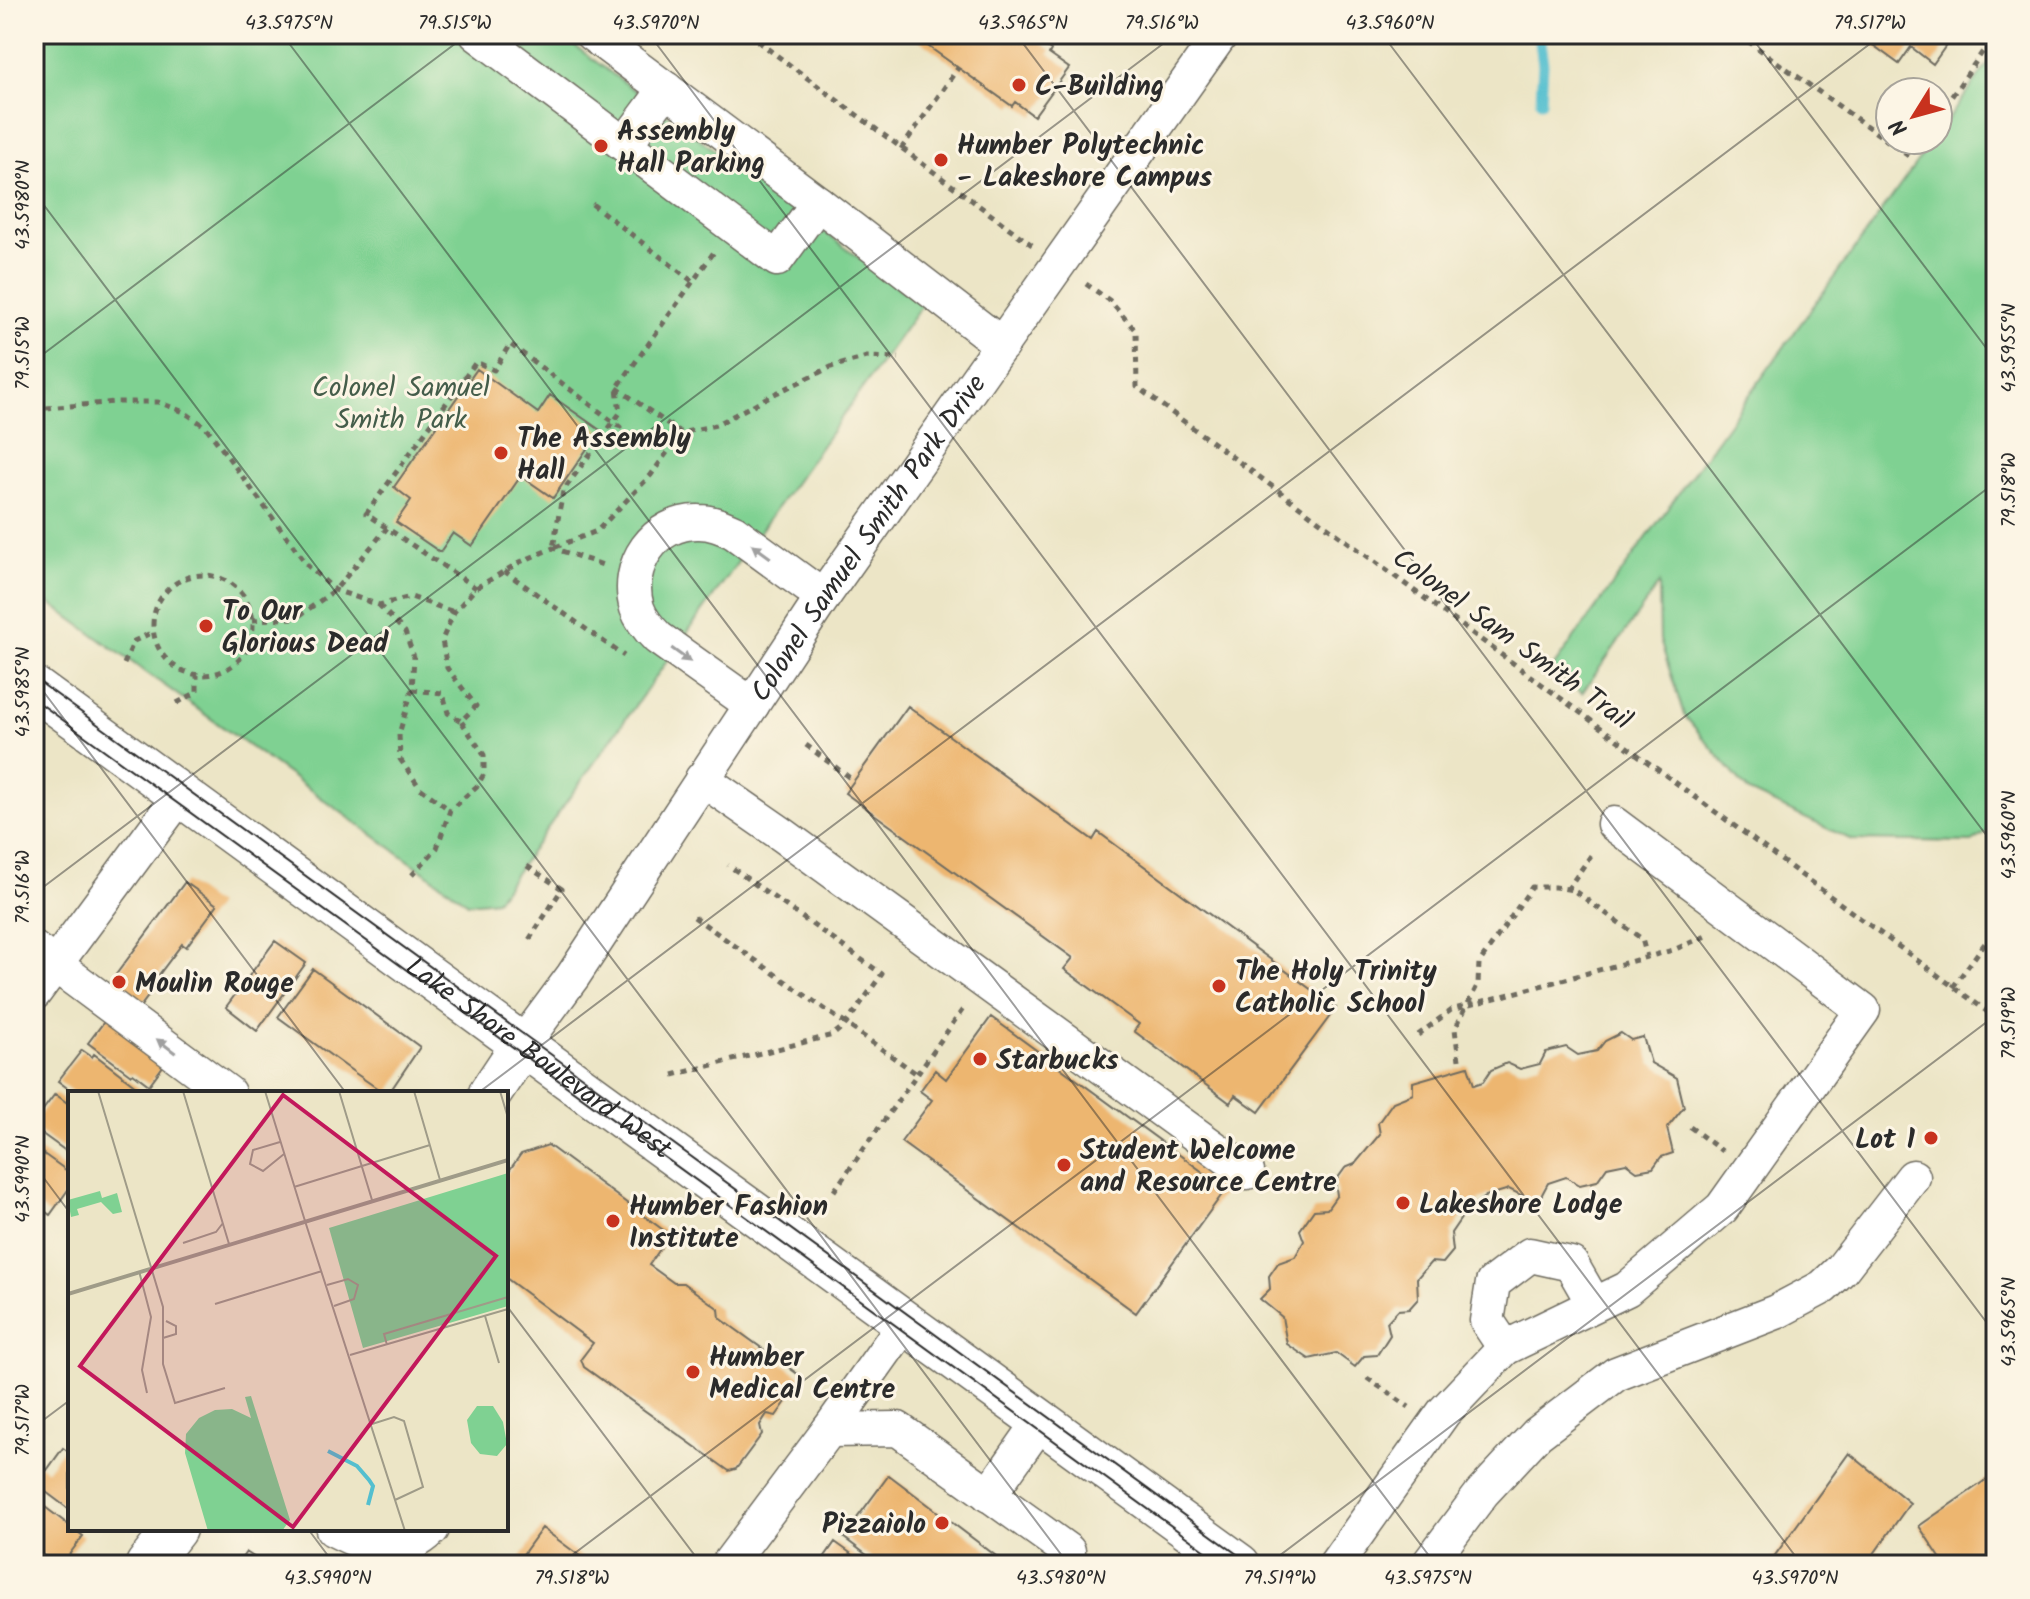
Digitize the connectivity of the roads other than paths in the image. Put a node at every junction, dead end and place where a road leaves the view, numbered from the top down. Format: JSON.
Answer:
{"nodes":[{"id":1,"x":477,"y":34,"type":"edge"},
{"id":2,"x":592,"y":34,"type":"edge"},
{"id":3,"x":1221,"y":34,"type":"edge"},
{"id":4,"x":666,"y":89,"type":"junction"},
{"id":5,"x":625,"y":144,"type":"junction"},
{"id":6,"x":818,"y":203,"type":"junction"},
{"id":7,"x":1002,"y":345,"type":"junction"},
{"id":8,"x":823,"y":597,"type":"junction"},
{"id":9,"x":34,"y":688,"type":"edge"},
{"id":10,"x":752,"y":705,"type":"junction"},
{"id":11,"x":702,"y":779,"type":"junction"},
{"id":12,"x":181,"y":794,"type":"junction"},
{"id":13,"x":1614,"y":824,"type":"road end"},
{"id":14,"x":45,"y":956,"type":"edge"},
{"id":15,"x":34,"y":993,"type":"edge"},
{"id":16,"x":522,"y":1045,"type":"junction"},
{"id":17,"x":225,"y":1091,"type":"edge"},
{"id":18,"x":491,"y":1091,"type":"edge"},
{"id":19,"x":1247,"y":1172,"type":"dead end"},
{"id":20,"x":1913,"y":1177,"type":"dead end"},
{"id":21,"x":1594,"y":1304,"type":"junction"},
{"id":22,"x":905,"y":1323,"type":"junction"},
{"id":23,"x":1505,"y":1348,"type":"junction"},
{"id":24,"x":1041,"y":1421,"type":"junction"},
{"id":25,"x":829,"y":1430,"type":"junction"},
{"id":26,"x":989,"y":1495,"type":"junction"},
{"id":27,"x":173,"y":1531,"type":"edge"},
{"id":28,"x":337,"y":1531,"type":"edge"},
{"id":29,"x":430,"y":1531,"type":"edge"},
{"id":30,"x":1068,"y":1551,"type":"dead end"},
{"id":31,"x":147,"y":1565,"type":"edge"},
{"id":32,"x":728,"y":1565,"type":"edge"},
{"id":33,"x":1239,"y":1565,"type":"edge"},
{"id":34,"x":1335,"y":1565,"type":"edge"},
{"id":35,"x":1428,"y":1565,"type":"edge"}],
"edges":[{"from":1,"to":5,"type":"street"},
{"from":2,"to":4,"type":"street"},
{"from":3,"to":7,"type":"street","name":"Colonel Samuel Smith Park Drive"},
{"from":4,"to":5,"type":"street"},
{"from":4,"to":6,"type":"street"},
{"from":5,"to":6,"type":"street"},
{"from":6,"to":7,"type":"street"},
{"from":7,"to":8,"type":"street","name":"Colonel Samuel Smith Park Drive"},
{"from":8,"to":10,"type":"street","name":"Colonel Samuel Smith Park Drive"},
{"from":8,"to":10,"type":"street","one_way":true},
{"from":9,"to":12,"type":"main road","name":"Lake Shore Boulevard West"},
{"from":10,"to":11,"type":"street","name":"Colonel Samuel Smith Park Drive"},
{"from":11,"to":16,"type":"street","name":"Colonel Samuel Smith Park Drive"},
{"from":11,"to":19,"type":"street"},
{"from":12,"to":14,"type":"street"},
{"from":12,"to":16,"type":"main road","name":"Lake Shore Boulevard West"},
{"from":13,"to":21,"type":"street"},
{"from":14,"to":15,"type":"street"},
{"from":17,"to":14,"type":"street","one_way":true},
{"from":16,"to":18,"type":"main road"},
{"from":16,"to":22,"type":"main road","name":"Lake Shore Boulevard West"},
{"from":20,"to":35,"type":"street"},
{"from":21,"to":23,"type":"street"},
{"from":21,"to":23,"type":"street"},
{"from":22,"to":24,"type":"main road","name":"Lake Shore Boulevard West"},
{"from":22,"to":25,"type":"street"},
{"from":23,"to":34,"type":"street"},
{"from":24,"to":26,"type":"street"},
{"from":24,"to":33,"type":"main road","name":"Lake Shore Boulevard West"},
{"from":25,"to":26,"type":"street"},
{"from":25,"to":32,"type":"street"},
{"from":26,"to":30,"type":"street"},
{"from":27,"to":31,"type":"main road"},
{"from":28,"to":29,"type":"street"}]}
